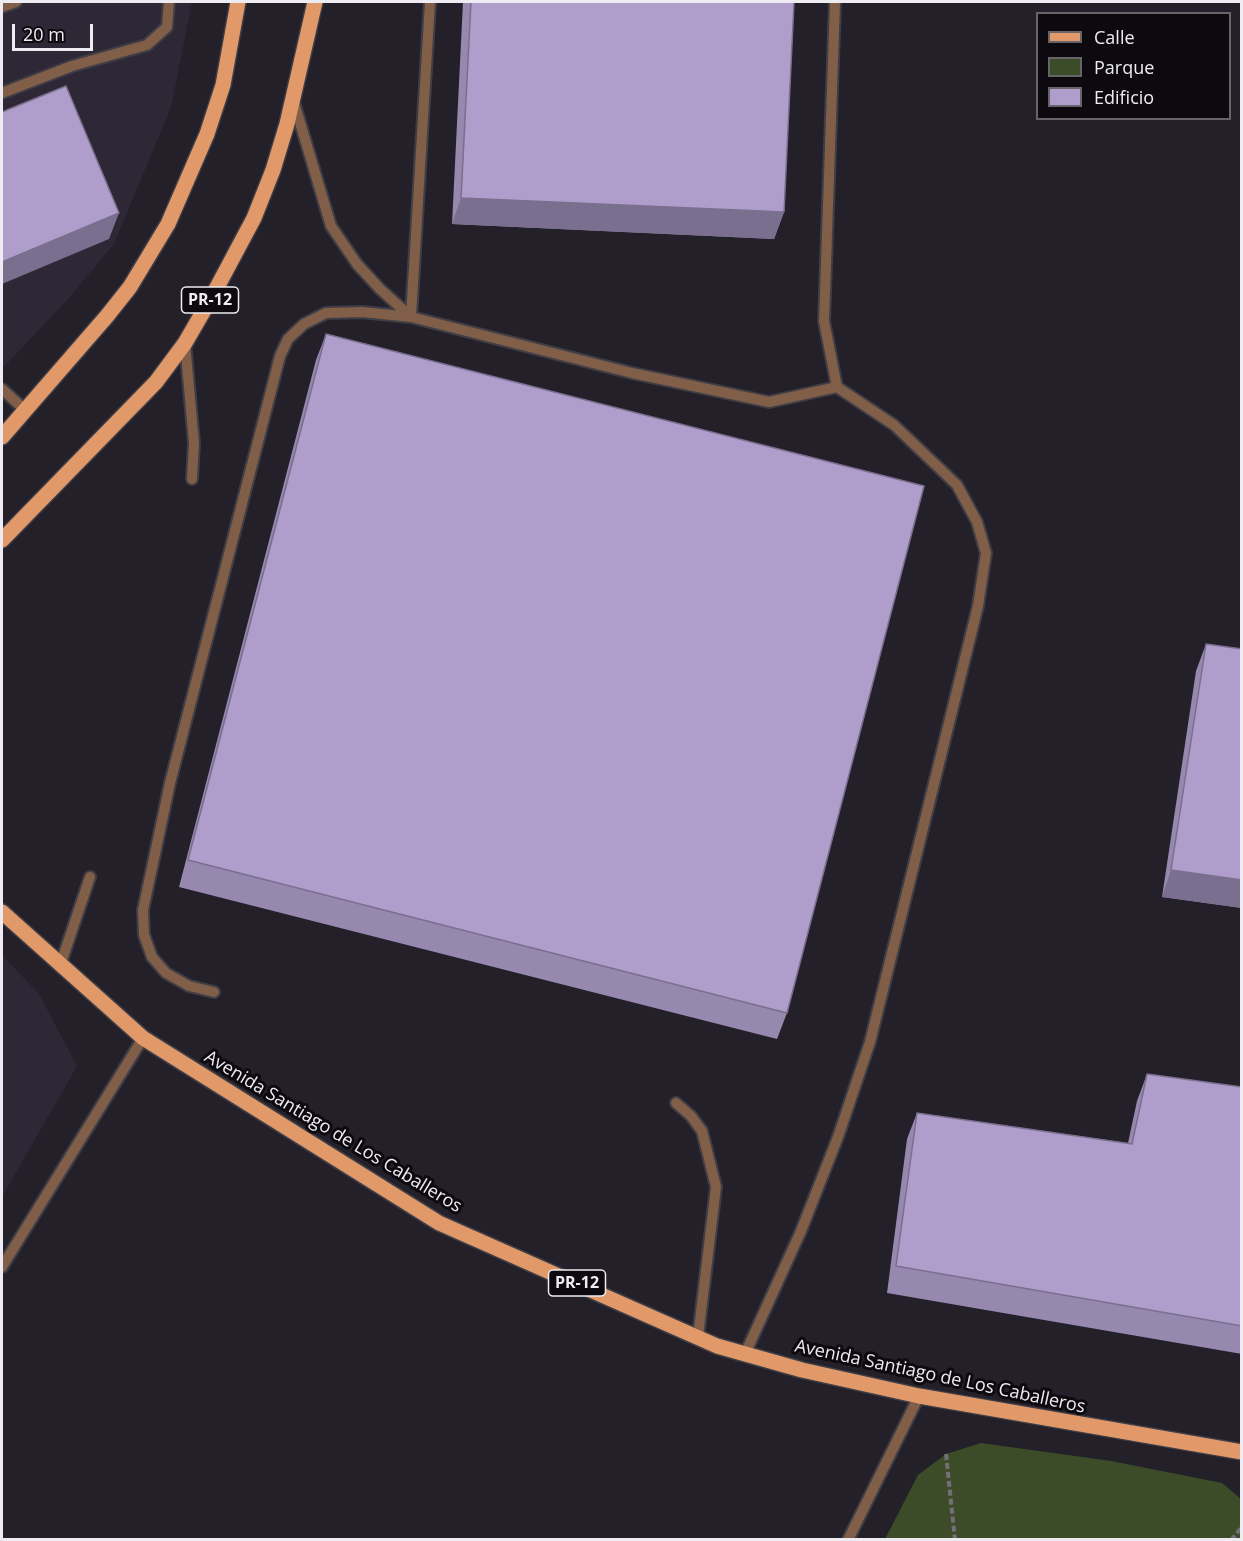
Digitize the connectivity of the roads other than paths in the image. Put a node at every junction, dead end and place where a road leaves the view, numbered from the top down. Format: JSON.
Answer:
{"nodes":[{"id":1,"x":16,"y":2,"type":"edge"},
{"id":2,"x":169,"y":2,"type":"edge"},
{"id":3,"x":238,"y":2,"type":"edge"},
{"id":4,"x":315,"y":2,"type":"edge"},
{"id":5,"x":430,"y":2,"type":"edge"},
{"id":6,"x":835,"y":2,"type":"edge"},
{"id":7,"x":2,"y":7,"type":"edge"},
{"id":8,"x":2,"y":93,"type":"edge"},
{"id":9,"x":293,"y":99,"type":"junction"},
{"id":10,"x":411,"y":317,"type":"junction"},
{"id":11,"x":184,"y":343,"type":"junction"},
{"id":12,"x":837,"y":387,"type":"junction"},
{"id":13,"x":2,"y":389,"type":"edge"},
{"id":14,"x":26,"y":410,"type":"junction"},
{"id":15,"x":2,"y":437,"type":"edge"},
{"id":16,"x":192,"y":478,"type":"dead end"},
{"id":17,"x":2,"y":540,"type":"edge"},
{"id":18,"x":90,"y":877,"type":"dead end"},
{"id":19,"x":2,"y":912,"type":"edge"},
{"id":20,"x":61,"y":963,"type":"junction"},
{"id":21,"x":214,"y":992,"type":"dead end"},
{"id":22,"x":142,"y":1038,"type":"junction"},
{"id":23,"x":676,"y":1103,"type":"dead end"},
{"id":24,"x":2,"y":1267,"type":"edge"},
{"id":25,"x":698,"y":1337,"type":"junction"},
{"id":26,"x":745,"y":1354,"type":"junction"},
{"id":27,"x":919,"y":1396,"type":"junction"},
{"id":28,"x":1242,"y":1452,"type":"edge"},
{"id":29,"x":848,"y":1539,"type":"edge"}],
"edges":[{"from":1,"to":7,"type":"lane"},
{"from":2,"to":8,"type":"lane"},
{"from":3,"to":14,"type":"main road"},
{"from":4,"to":9,"type":"main road","number":"PR-12"},
{"from":5,"to":10,"type":"lane"},
{"from":6,"to":12,"type":"lane"},
{"from":9,"to":10,"type":"lane"},
{"from":9,"to":11,"type":"main road","number":"PR-12"},
{"from":10,"to":12,"type":"lane"},
{"from":10,"to":21,"type":"lane"},
{"from":11,"to":16,"type":"lane"},
{"from":11,"to":17,"type":"main road","number":"PR-12"},
{"from":12,"to":26,"type":"lane"},
{"from":13,"to":14,"type":"lane"},
{"from":14,"to":15,"type":"main road"},
{"from":18,"to":20,"type":"lane"},
{"from":19,"to":20,"type":"main road","name":"Avenida Santiago de Los Caballeros","number":"PR-12"},
{"from":20,"to":22,"type":"main road","name":"Avenida Santiago de Los Caballeros","number":"PR-12"},
{"from":22,"to":24,"type":"lane"},
{"from":22,"to":25,"type":"main road","name":"Avenida Santiago de Los Caballeros","number":"PR-12"},
{"from":23,"to":25,"type":"lane"},
{"from":25,"to":26,"type":"main road","name":"Avenida Santiago de Los Caballeros","number":"PR-12"},
{"from":26,"to":27,"type":"main road","name":"Avenida Santiago de Los Caballeros","number":"PR-12"},
{"from":27,"to":28,"type":"main road","name":"Avenida Santiago de Los Caballeros","number":"PR-12"},
{"from":27,"to":29,"type":"lane"}]}
